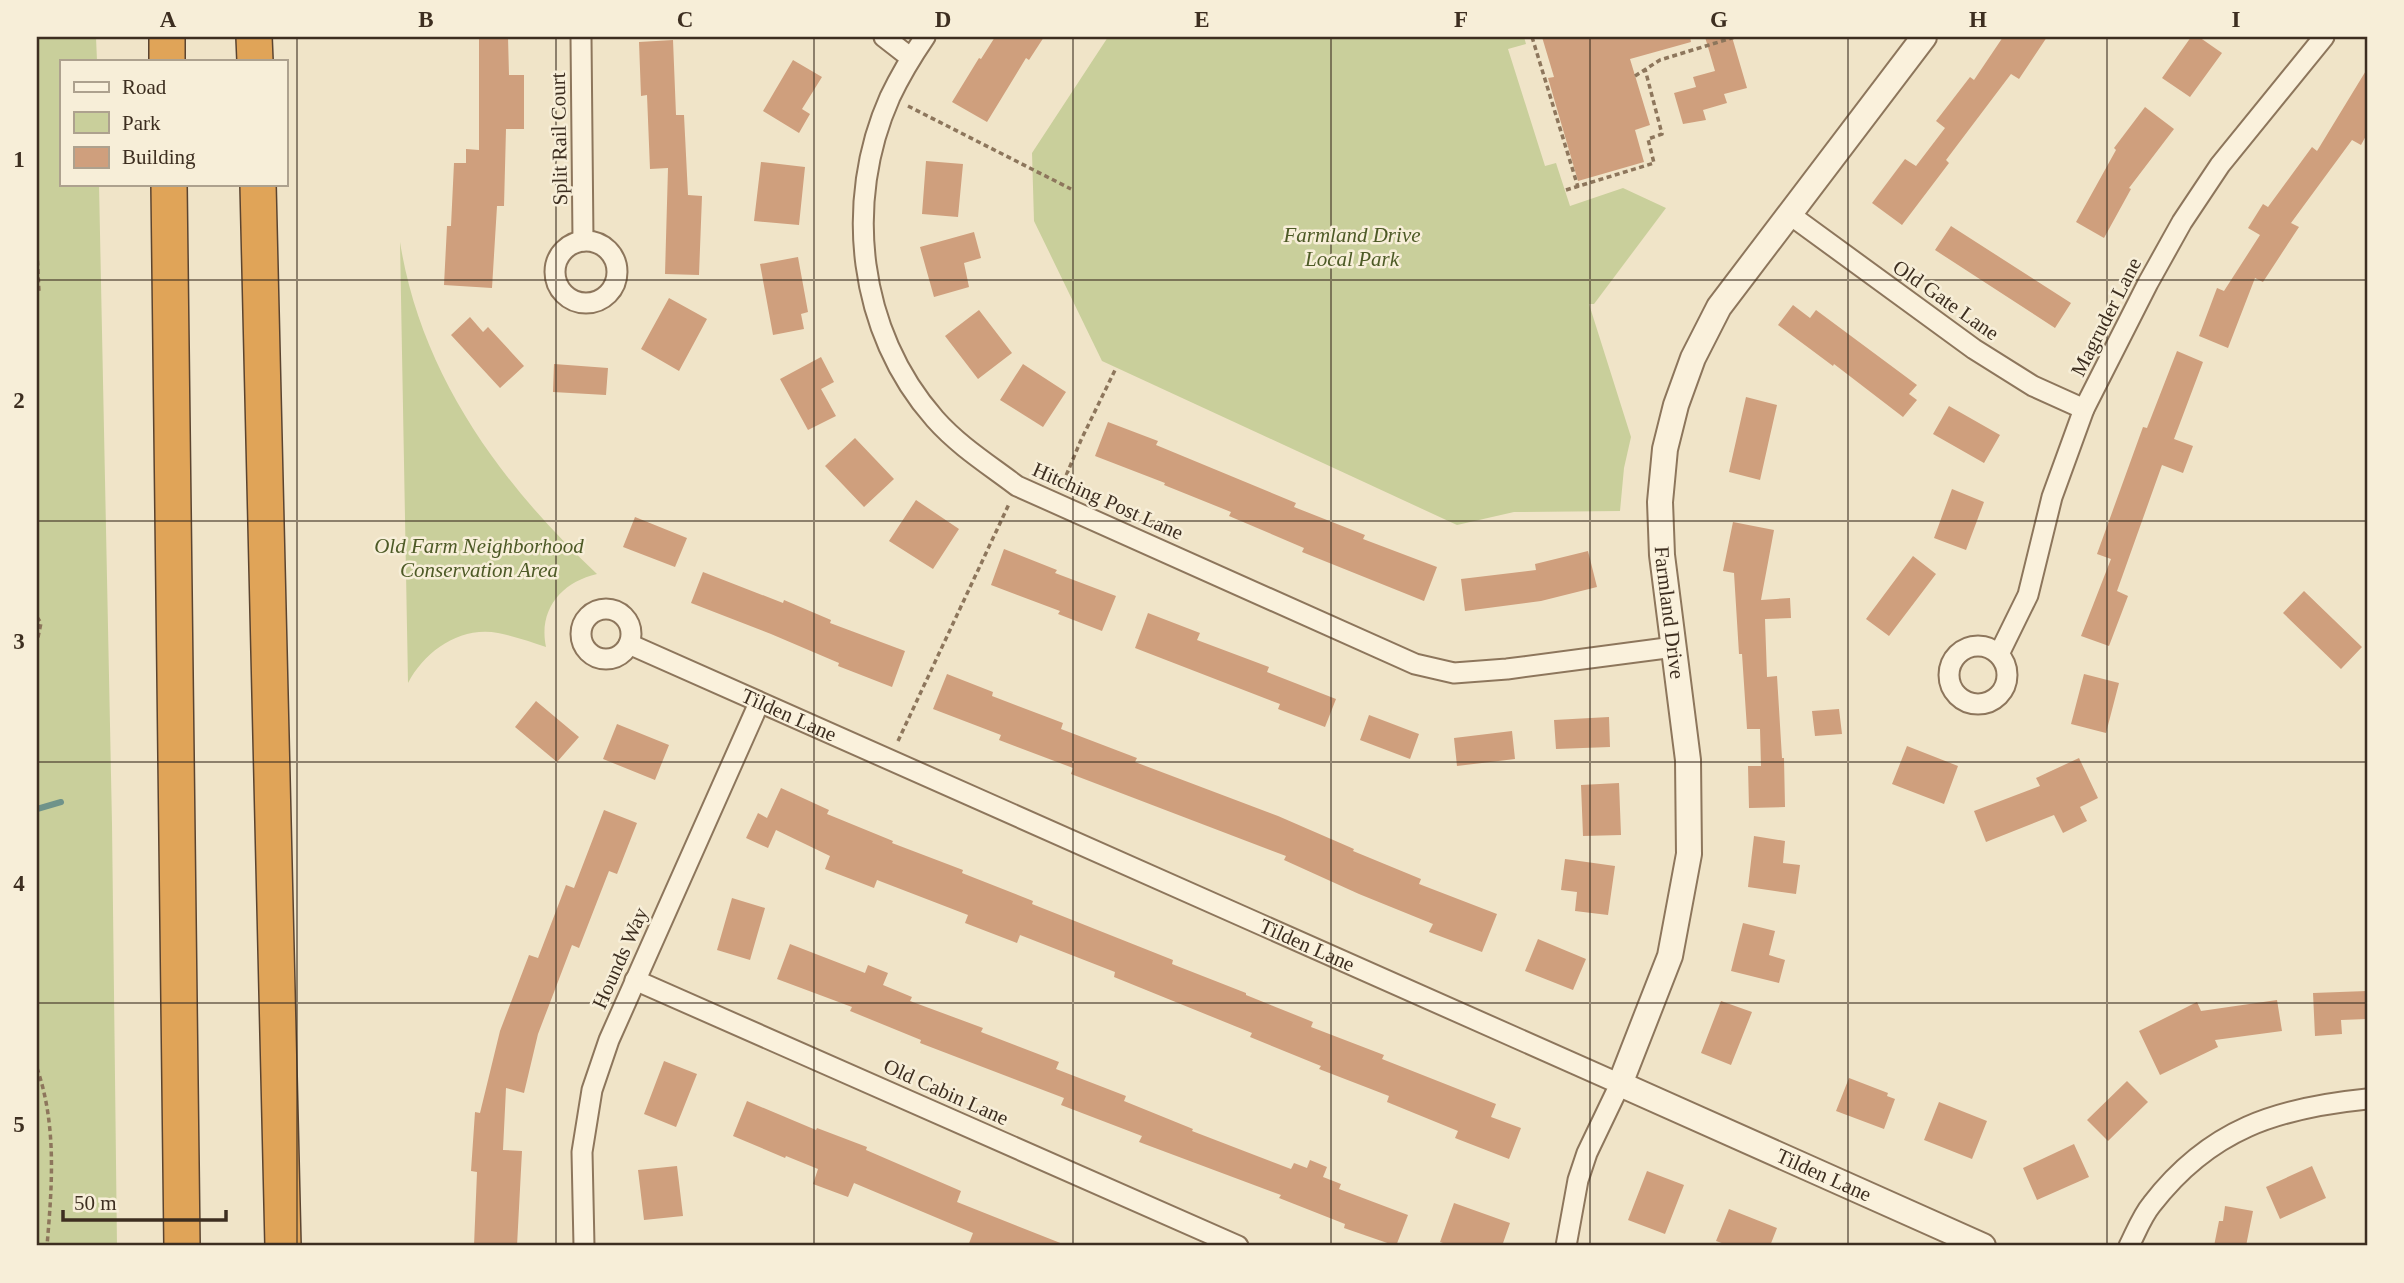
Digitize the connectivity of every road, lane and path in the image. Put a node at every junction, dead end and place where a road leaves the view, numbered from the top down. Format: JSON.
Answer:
{"nodes":[{"id":1,"x":167,"y":37,"type":"edge"},
{"id":2,"x":254,"y":37,"type":"edge"},
{"id":3,"x":581,"y":37,"type":"edge"},
{"id":4,"x":884,"y":37,"type":"edge"},
{"id":5,"x":925,"y":37,"type":"edge"},
{"id":6,"x":1532,"y":37,"type":"edge"},
{"id":7,"x":1735,"y":37,"type":"edge"},
{"id":8,"x":1924,"y":37,"type":"edge"},
{"id":9,"x":2324,"y":37,"type":"edge"},
{"id":10,"x":911,"y":58,"type":"junction"},
{"id":11,"x":167,"y":60,"type":"edge"},
{"id":12,"x":255,"y":60,"type":"edge"},
{"id":13,"x":1645,"y":69,"type":"junction"},
{"id":14,"x":1635,"y":76,"type":"dead end"},
{"id":15,"x":890,"y":97,"type":"junction"},
{"id":16,"x":169,"y":186,"type":"edge"},
{"id":17,"x":258,"y":186,"type":"edge"},
{"id":18,"x":1578,"y":187,"type":"junction"},
{"id":19,"x":1071,"y":190,"type":"dead end"},
{"id":20,"x":1566,"y":190,"type":"dead end"},
{"id":21,"x":1789,"y":214,"type":"junction"},
{"id":22,"x":583,"y":241,"type":"dead end"},
{"id":23,"x":37,"y":252,"type":"edge"},
{"id":24,"x":37,"y":295,"type":"edge"},
{"id":25,"x":1116,"y":368,"type":"dead end"},
{"id":26,"x":2084,"y":409,"type":"junction"},
{"id":27,"x":1017,"y":486,"type":"junction"},
{"id":28,"x":1054,"y":502,"type":"junction"},
{"id":29,"x":37,"y":617,"type":"edge"},
{"id":30,"x":37,"y":642,"type":"edge"},
{"id":31,"x":629,"y":645,"type":"dead end"},
{"id":32,"x":1674,"y":647,"type":"junction"},
{"id":33,"x":1998,"y":654,"type":"dead end"},
{"id":34,"x":758,"y":703,"type":"junction"},
{"id":35,"x":888,"y":760,"type":"junction"},
{"id":36,"x":635,"y":979,"type":"junction"},
{"id":37,"x":37,"y":1068,"type":"edge"},
{"id":38,"x":1620,"y":1084,"type":"junction"},
{"id":39,"x":2367,"y":1099,"type":"edge"},
{"id":40,"x":47,"y":1246,"type":"edge"},
{"id":41,"x":182,"y":1246,"type":"edge"},
{"id":42,"x":283,"y":1246,"type":"edge"},
{"id":43,"x":584,"y":1246,"type":"edge"},
{"id":44,"x":1238,"y":1246,"type":"edge"},
{"id":45,"x":1566,"y":1246,"type":"edge"},
{"id":46,"x":1983,"y":1246,"type":"edge"},
{"id":47,"x":2129,"y":1246,"type":"edge"}],
"edges":[{"from":1,"to":11,"type":"highway"},
{"from":2,"to":12,"type":"highway"},
{"from":3,"to":22,"type":"street","name":"Split Rail Court"},
{"from":4,"to":10,"type":"street"},
{"from":5,"to":10,"type":"street","name":"Hitching Post Lane"},
{"from":6,"to":18,"type":"path"},
{"from":7,"to":13,"type":"path"},
{"from":8,"to":21,"type":"street","name":"Farmland Drive"},
{"from":9,"to":26,"type":"street","name":"Magruder Lane"},
{"from":10,"to":15,"type":"street","name":"Hitching Post Lane"},
{"from":13,"to":14,"type":"path"},
{"from":13,"to":18,"type":"path"},
{"from":15,"to":19,"type":"path"},
{"from":15,"to":27,"type":"street","name":"Hitching Post Lane"},
{"from":16,"to":41,"type":"highway"},
{"from":17,"to":42,"type":"highway"},
{"from":18,"to":20,"type":"path"},
{"from":21,"to":26,"type":"street","name":"Old Gate Lane"},
{"from":21,"to":32,"type":"street","name":"Farmland Drive"},
{"from":23,"to":24,"type":"path"},
{"from":25,"to":28,"type":"path"},
{"from":26,"to":33,"type":"street","name":"Magruder Lane"},
{"from":27,"to":28,"type":"street","name":"Hitching Post Lane"},
{"from":27,"to":35,"type":"path"},
{"from":28,"to":32,"type":"street","name":"Hitching Post Lane"},
{"from":29,"to":30,"type":"path"},
{"from":31,"to":34,"type":"street","name":"Tilden Lane"},
{"from":32,"to":38,"type":"street","name":"Farmland Drive"},
{"from":34,"to":35,"type":"street","name":"Tilden Lane"},
{"from":34,"to":36,"type":"street","name":"Hounds Way"},
{"from":35,"to":38,"type":"street","name":"Tilden Lane"},
{"from":36,"to":43,"type":"street","name":"Hounds Way"},
{"from":36,"to":44,"type":"street","name":"Old Cabin Lane"},
{"from":37,"to":40,"type":"path"},
{"from":38,"to":45,"type":"street","name":"Farmland Drive"},
{"from":38,"to":46,"type":"street","name":"Tilden Lane"},
{"from":39,"to":47,"type":"street"}]}
